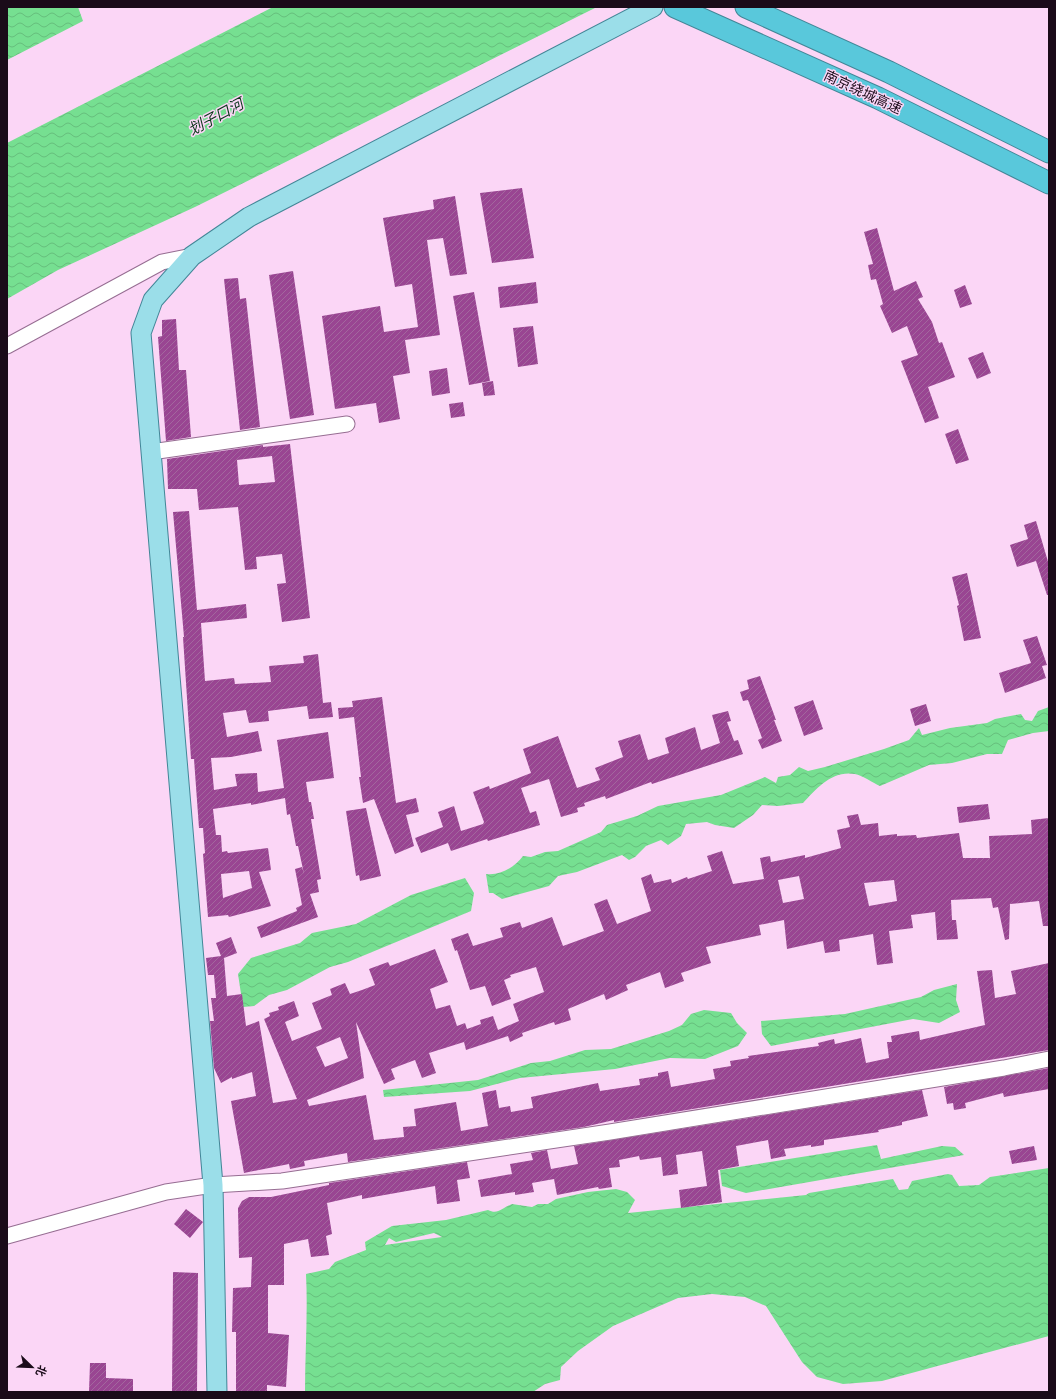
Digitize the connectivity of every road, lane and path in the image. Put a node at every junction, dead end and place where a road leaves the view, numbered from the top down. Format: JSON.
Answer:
{"nodes":[{"id":1,"x":653,"y":7,"type":"edge"},
{"id":2,"x":675,"y":7,"type":"edge"},
{"id":3,"x":746,"y":7,"type":"edge"},
{"id":4,"x":1049,"y":152,"type":"edge"},
{"id":5,"x":1049,"y":183,"type":"edge"},
{"id":6,"x":192,"y":256,"type":"junction"},
{"id":7,"x":7,"y":346,"type":"edge"},
{"id":8,"x":347,"y":424,"type":"dead end"},
{"id":9,"x":151,"y":452,"type":"junction"},
{"id":10,"x":1049,"y":1059,"type":"edge"},
{"id":11,"x":212,"y":1184,"type":"junction"},
{"id":12,"x":7,"y":1236,"type":"edge"},
{"id":13,"x":217,"y":1392,"type":"edge"}],
"edges":[{"from":1,"to":6,"type":"main road"},
{"from":2,"to":5,"type":"highway","name":"南京绕城高速"},
{"from":3,"to":4,"type":"highway","name":"南京绕城高速"},
{"from":6,"to":7,"type":"street"},
{"from":6,"to":9,"type":"main road"},
{"from":8,"to":9,"type":"street"},
{"from":9,"to":11,"type":"main road"},
{"from":10,"to":11,"type":"street"},
{"from":11,"to":12,"type":"street"},
{"from":11,"to":13,"type":"main road"}]}
